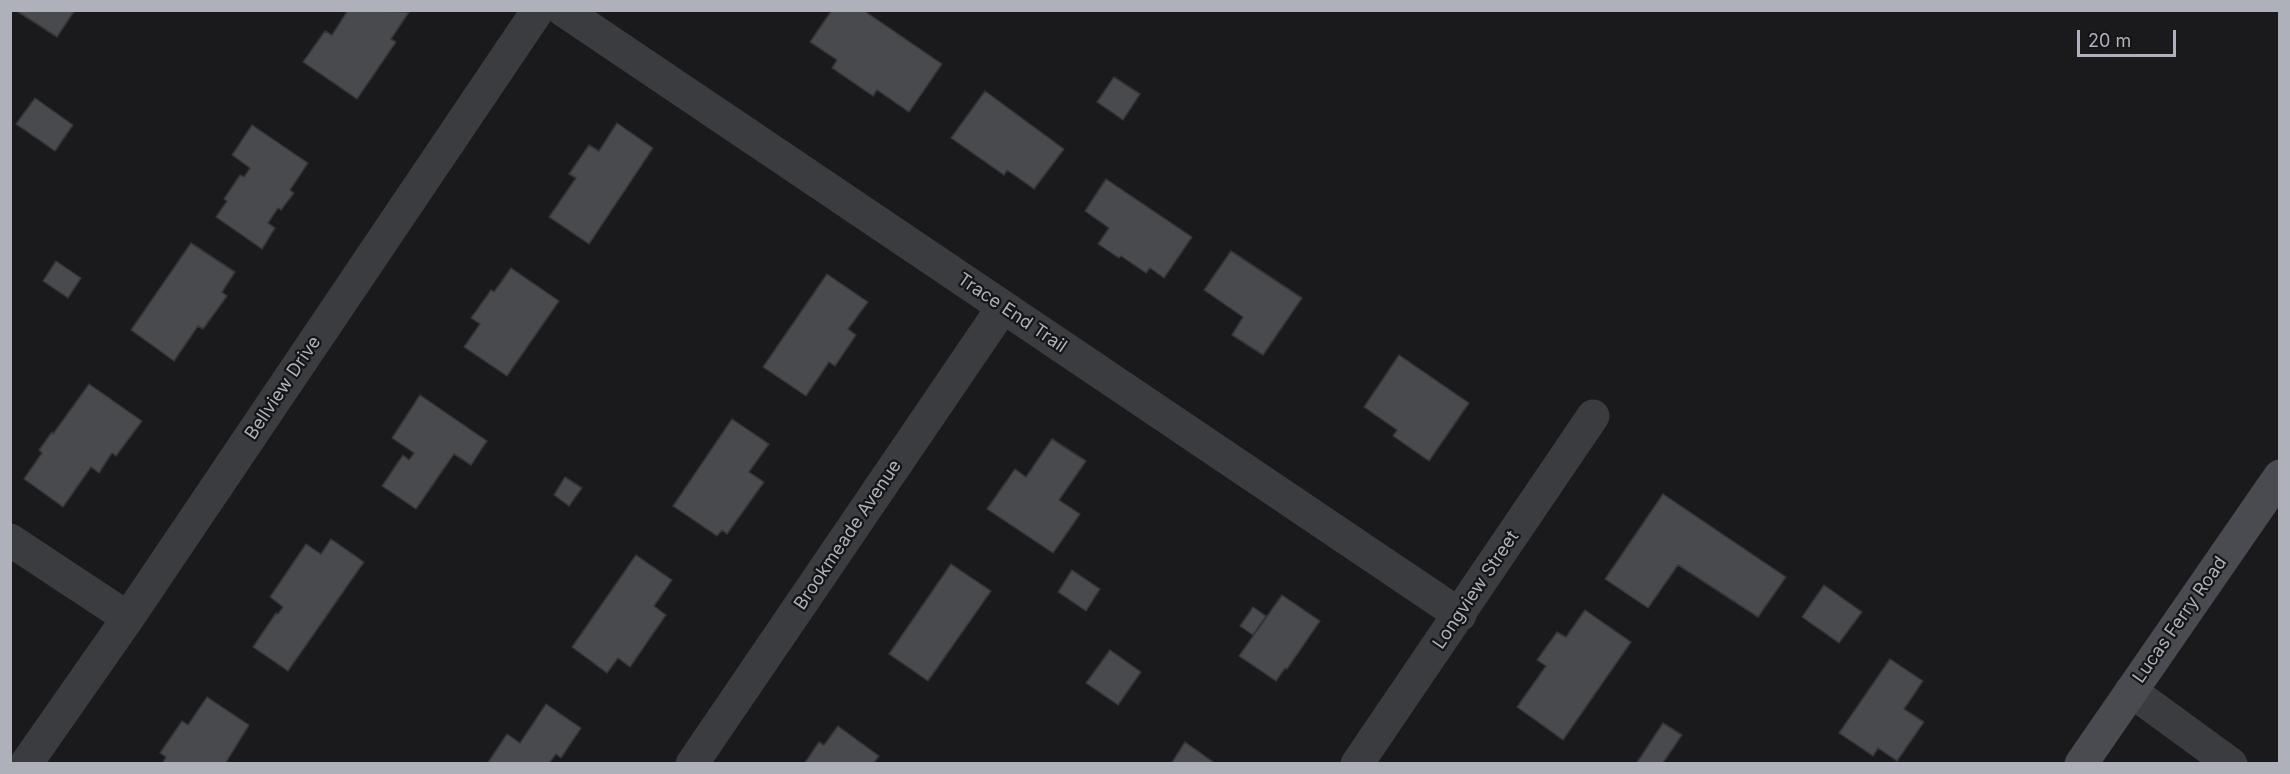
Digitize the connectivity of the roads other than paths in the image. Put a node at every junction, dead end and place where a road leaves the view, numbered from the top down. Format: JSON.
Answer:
{"nodes":[{"id":1,"x":538,"y":10,"type":"edge"},
{"id":2,"x":563,"y":10,"type":"edge"},
{"id":3,"x":1003,"y":307,"type":"junction"},
{"id":4,"x":1593,"y":416,"type":"dead end"},
{"id":5,"x":2280,"y":476,"type":"edge"},
{"id":6,"x":10,"y":540,"type":"edge"},
{"id":7,"x":1460,"y":615,"type":"junction"},
{"id":8,"x":128,"y":618,"type":"junction"},
{"id":9,"x":2131,"y":692,"type":"junction"},
{"id":10,"x":26,"y":764,"type":"edge"},
{"id":11,"x":692,"y":764,"type":"edge"},
{"id":12,"x":1358,"y":764,"type":"edge"},
{"id":13,"x":2081,"y":764,"type":"edge"},
{"id":14,"x":2230,"y":764,"type":"edge"}],
"edges":[{"from":1,"to":8,"type":"street","name":"Bellview Drive"},
{"from":2,"to":3,"type":"street","name":"Trace End Trail"},
{"from":3,"to":7,"type":"street","name":"Trace End Trail"},
{"from":3,"to":11,"type":"street","name":"Brookmeade Avenue"},
{"from":4,"to":7,"type":"street","name":"Longview Street"},
{"from":5,"to":9,"type":"street","name":"Lucas Ferry Road"},
{"from":6,"to":8,"type":"street"},
{"from":7,"to":12,"type":"street","name":"Longview Street"},
{"from":8,"to":10,"type":"street","name":"Bellview Drive"},
{"from":9,"to":13,"type":"street","name":"Lucas Ferry Road"},
{"from":9,"to":14,"type":"street"}]}
